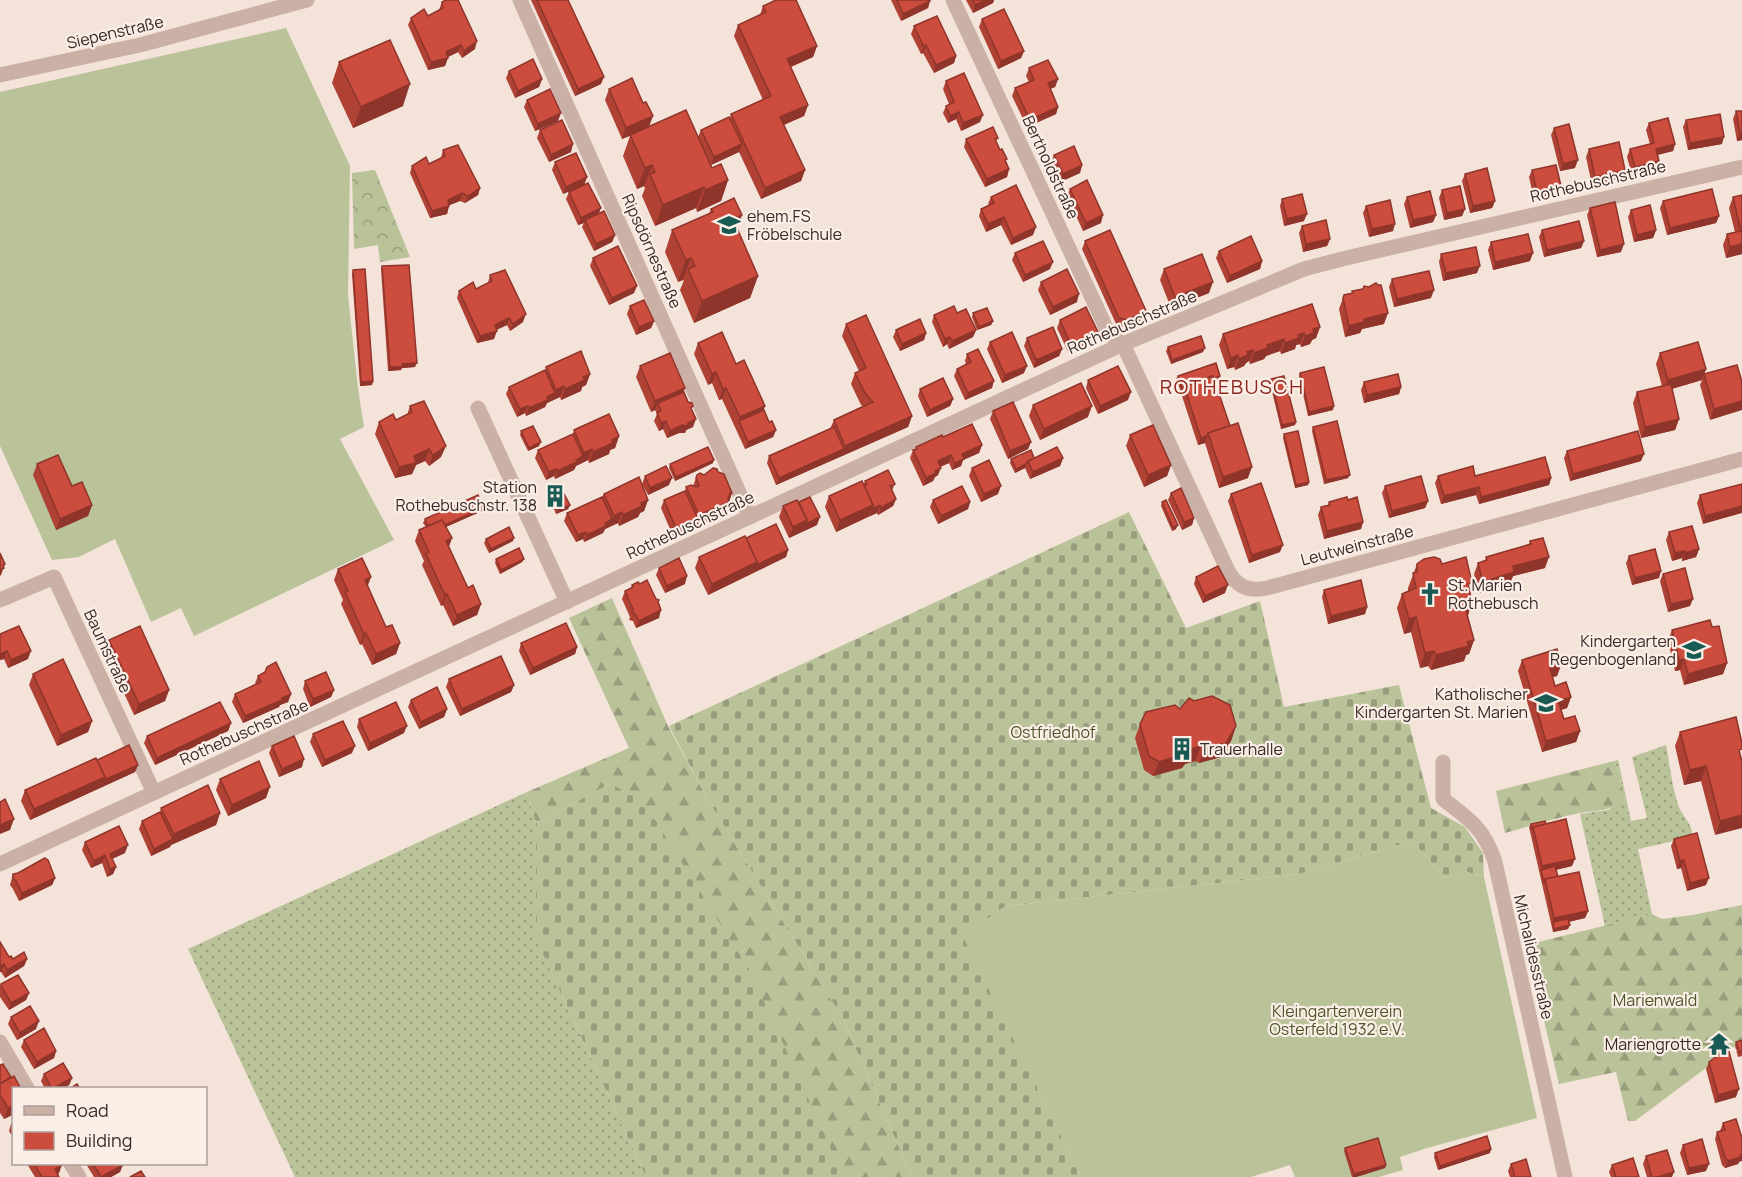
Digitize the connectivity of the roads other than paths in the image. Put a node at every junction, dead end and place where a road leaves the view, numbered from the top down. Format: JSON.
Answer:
{"nodes":[{"id":1,"x":307,"y":0,"type":"edge"},
{"id":2,"x":520,"y":0,"type":"edge"},
{"id":3,"x":953,"y":0,"type":"edge"},
{"id":4,"x":0,"y":75,"type":"edge"},
{"id":5,"x":1742,"y":167,"type":"edge"},
{"id":6,"x":1123,"y":344,"type":"junction"},
{"id":7,"x":478,"y":408,"type":"dead end"},
{"id":8,"x":1742,"y":459,"type":"edge"},
{"id":9,"x":750,"y":517,"type":"junction"},
{"id":10,"x":0,"y":600,"type":"edge"},
{"id":11,"x":567,"y":602,"type":"junction"},
{"id":12,"x":1443,"y":762,"type":"dead end"},
{"id":13,"x":154,"y":793,"type":"junction"},
{"id":14,"x":0,"y":864,"type":"edge"},
{"id":15,"x":0,"y":1042,"type":"edge"},
{"id":16,"x":26,"y":1087,"type":"edge"},
{"id":17,"x":1565,"y":1177,"type":"edge"}],
"edges":[{"from":1,"to":4,"type":"street","name":"Siepenstraße"},
{"from":2,"to":9,"type":"street","name":"Ripsdörnestraße"},
{"from":3,"to":6,"type":"street","name":"Bertholdstraße"},
{"from":5,"to":6,"type":"street","name":"Rothebuschstraße"},
{"from":6,"to":8,"type":"street","name":"Leutweinstraße"},
{"from":6,"to":9,"type":"street","name":"Rothebuschstraße"},
{"from":7,"to":11,"type":"street"},
{"from":9,"to":11,"type":"street","name":"Rothebuschstraße"},
{"from":10,"to":13,"type":"street","name":"Baumstraße"},
{"from":11,"to":13,"type":"street","name":"Rothebuschstraße"},
{"from":12,"to":17,"type":"street","name":"Michalidesstraße"},
{"from":13,"to":14,"type":"street","name":"Rothebuschstraße"},
{"from":15,"to":16,"type":"street"}]}
